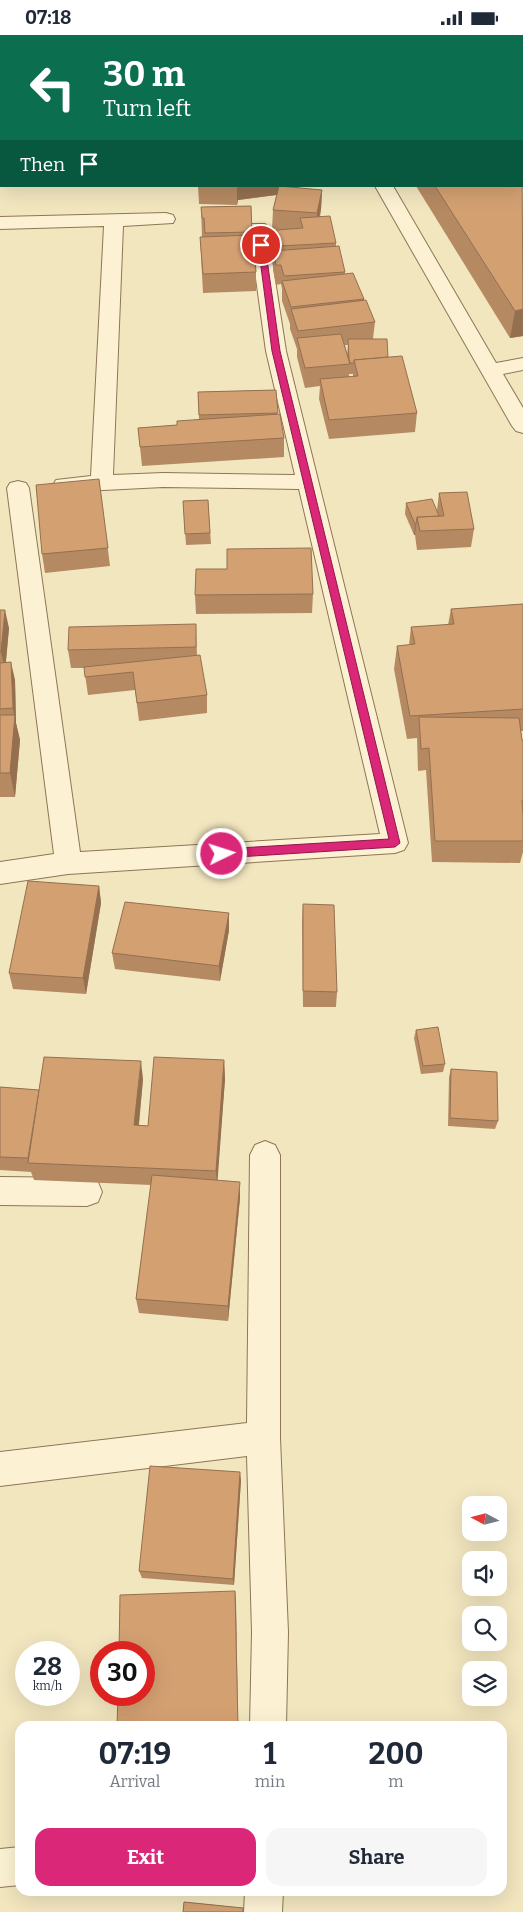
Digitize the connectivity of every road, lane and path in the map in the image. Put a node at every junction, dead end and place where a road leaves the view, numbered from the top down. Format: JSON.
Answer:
{"nodes":[{"id":1,"x":385,"y":187,"type":"edge"},
{"id":2,"x":166,"y":219,"type":"dead end"},
{"id":3,"x":114,"y":221,"type":"junction"},
{"id":4,"x":0,"y":223,"type":"edge"},
{"id":5,"x":258,"y":228,"type":"dead end"},
{"id":6,"x":523,"y":364,"type":"edge"},
{"id":7,"x":491,"y":369,"type":"junction"},
{"id":8,"x":523,"y":426,"type":"edge"},
{"id":9,"x":308,"y":482,"type":"junction"},
{"id":10,"x":102,"y":483,"type":"junction"},
{"id":11,"x":25,"y":488,"type":"edge"},
{"id":12,"x":68,"y":863,"type":"junction"},
{"id":13,"x":0,"y":873,"type":"edge"},
{"id":14,"x":265,"y":1155,"type":"dead end"},
{"id":15,"x":0,"y":1191,"type":"edge"},
{"id":16,"x":88,"y":1192,"type":"dead end"},
{"id":17,"x":263,"y":1438,"type":"junction"},
{"id":18,"x":0,"y":1469,"type":"edge"},
{"id":19,"x":268,"y":1721,"type":"edge"},
{"id":20,"x":15,"y":1866,"type":"edge"},
{"id":21,"x":0,"y":1868,"type":"edge"},
{"id":22,"x":264,"y":1896,"type":"edge"},
{"id":23,"x":263,"y":1912,"type":"edge"}],
"edges":[{"from":1,"to":7,"type":"street"},
{"from":2,"to":3,"type":"street"},
{"from":3,"to":4,"type":"street"},
{"from":3,"to":10,"type":"street"},
{"from":5,"to":9,"type":"street"},
{"from":6,"to":7,"type":"street"},
{"from":7,"to":8,"type":"street"},
{"from":9,"to":10,"type":"street"},
{"from":9,"to":12,"type":"street"},
{"from":10,"to":11,"type":"street"},
{"from":11,"to":12,"type":"street"},
{"from":12,"to":13,"type":"street"},
{"from":14,"to":17,"type":"street"},
{"from":15,"to":16,"type":"street"},
{"from":17,"to":18,"type":"street"},
{"from":17,"to":19,"type":"street"},
{"from":20,"to":21,"type":"street"},
{"from":22,"to":23,"type":"street"}]}
